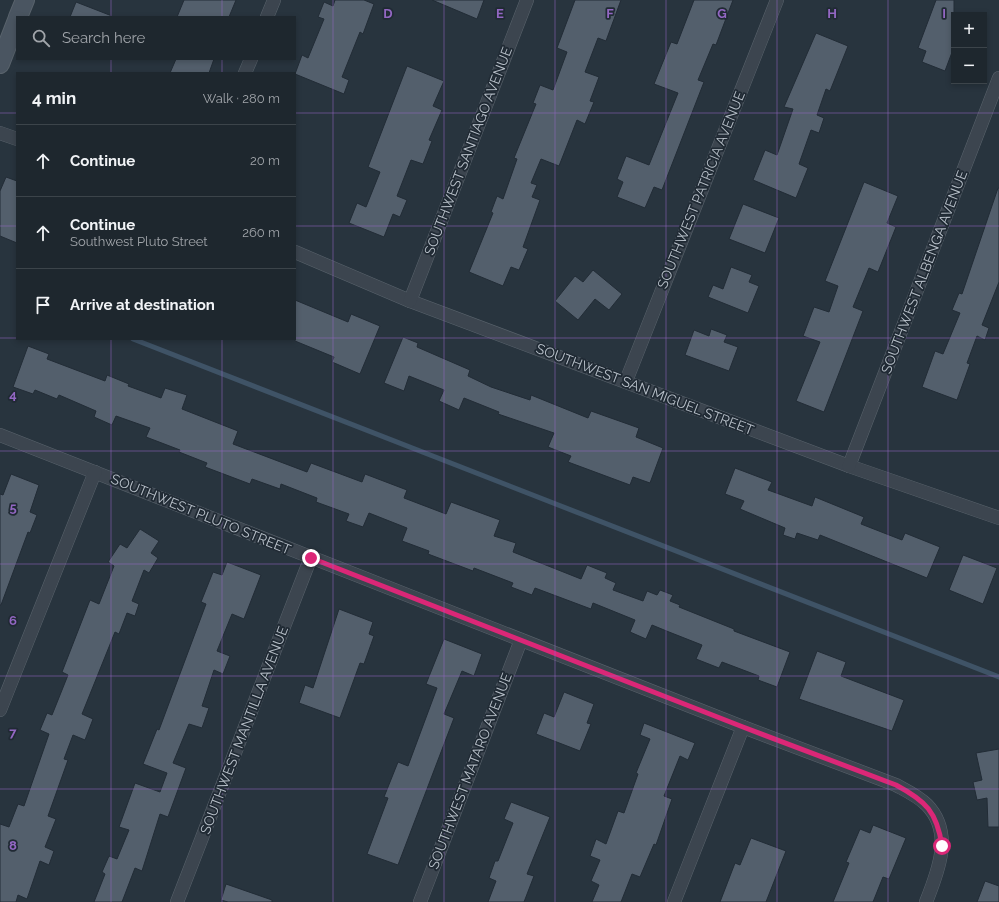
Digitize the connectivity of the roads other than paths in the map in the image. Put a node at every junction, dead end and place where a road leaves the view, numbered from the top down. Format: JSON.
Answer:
{"nodes":[{"id":1,"x":25,"y":0,"type":"edge"},
{"id":2,"x":274,"y":0,"type":"edge"},
{"id":3,"x":527,"y":0,"type":"edge"},
{"id":4,"x":777,"y":0,"type":"edge"},
{"id":5,"x":18,"y":16,"type":"edge"},
{"id":6,"x":267,"y":16,"type":"edge"},
{"id":7,"x":16,"y":23,"type":"edge"},
{"id":8,"x":251,"y":60,"type":"edge"},
{"id":9,"x":0,"y":64,"type":"edge"},
{"id":10,"x":245,"y":72,"type":"edge"},
{"id":11,"x":999,"y":78,"type":"edge"},
{"id":12,"x":0,"y":133,"type":"edge"},
{"id":13,"x":16,"y":139,"type":"edge"},
{"id":14,"x":296,"y":252,"type":"edge"},
{"id":15,"x":410,"y":302,"type":"junction"},
{"id":16,"x":626,"y":381,"type":"junction"},
{"id":17,"x":0,"y":435,"type":"edge"},
{"id":18,"x":849,"y":466,"type":"junction"},
{"id":19,"x":95,"y":472,"type":"junction"},
{"id":20,"x":999,"y":518,"type":"edge"},
{"id":21,"x":311,"y":558,"type":"junction"},
{"id":22,"x":521,"y":640,"type":"junction"},
{"id":23,"x":0,"y":710,"type":"edge"},
{"id":24,"x":743,"y":727,"type":"junction"},
{"id":25,"x":177,"y":902,"type":"edge"},
{"id":26,"x":420,"y":902,"type":"edge"},
{"id":27,"x":674,"y":902,"type":"edge"},
{"id":28,"x":926,"y":902,"type":"edge"}],
"edges":[{"from":1,"to":5,"type":"street"},
{"from":2,"to":6,"type":"street"},
{"from":3,"to":15,"type":"street","name":"SOUTHWEST SANTIAGO AVENUE"},
{"from":4,"to":16,"type":"street","name":"SOUTHWEST PATRICIA AVENUE"},
{"from":7,"to":9,"type":"street"},
{"from":8,"to":10,"type":"street"},
{"from":11,"to":18,"type":"street","name":"SOUTHWEST ALBENGA AVENUE"},
{"from":12,"to":13,"type":"street"},
{"from":14,"to":15,"type":"street","name":"SOUTHWEST SAN MIGUEL STREET"},
{"from":15,"to":16,"type":"street","name":"SOUTHWEST SAN MIGUEL STREET"},
{"from":16,"to":18,"type":"street","name":"SOUTHWEST SAN MIGUEL STREET"},
{"from":17,"to":19,"type":"street","name":"SOUTHWEST PLUTO STREET"},
{"from":18,"to":20,"type":"street","name":"SOUTHWEST SAN MIGUEL STREET"},
{"from":19,"to":21,"type":"street","name":"SOUTHWEST PLUTO STREET"},
{"from":19,"to":23,"type":"street"},
{"from":21,"to":22,"type":"street","name":"SOUTHWEST PLUTO STREET"},
{"from":21,"to":25,"type":"street","name":"SOUTHWEST MANTILLA AVENUE"},
{"from":22,"to":24,"type":"street","name":"SOUTHWEST PLUTO STREET"},
{"from":22,"to":26,"type":"street","name":"SOUTHWEST MATARO AVENUE"},
{"from":24,"to":27,"type":"street"},
{"from":24,"to":28,"type":"street","name":"SOUTHWEST PLUTO STREET"}]}
